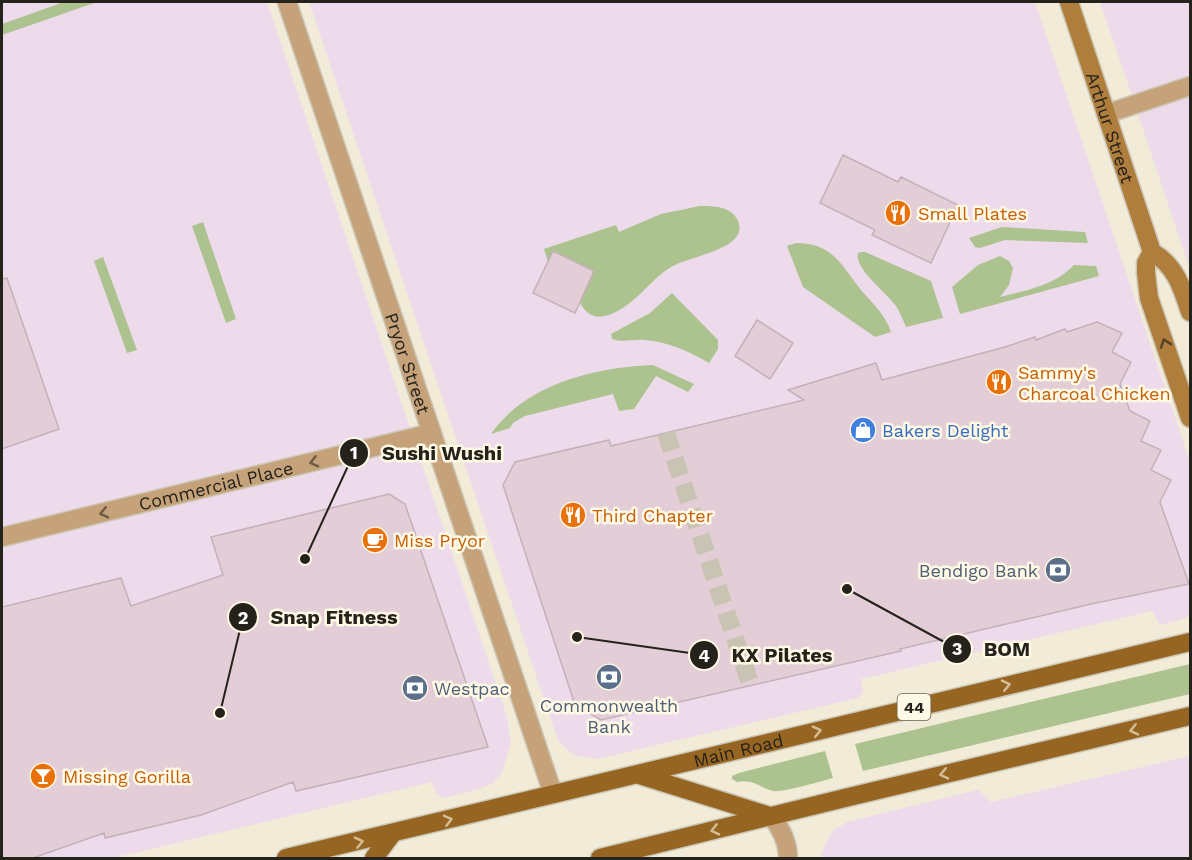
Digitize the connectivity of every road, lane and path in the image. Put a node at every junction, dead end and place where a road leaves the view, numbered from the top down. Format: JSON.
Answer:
{"nodes":[{"id":1,"x":287,"y":2,"type":"edge"},
{"id":2,"x":1069,"y":2,"type":"edge"},
{"id":3,"x":1191,"y":86,"type":"edge"},
{"id":4,"x":1106,"y":114,"type":"junction"},
{"id":5,"x":1152,"y":252,"type":"junction"},
{"id":6,"x":1191,"y":312,"type":"edge"},
{"id":7,"x":1191,"y":418,"type":"edge"},
{"id":8,"x":432,"y":433,"type":"junction"},
{"id":9,"x":2,"y":537,"type":"edge"},
{"id":10,"x":1191,"y":642,"type":"edge"},
{"id":11,"x":1191,"y":716,"type":"edge"},
{"id":12,"x":637,"y":774,"type":"junction"},
{"id":13,"x":553,"y":794,"type":"junction"},
{"id":14,"x":772,"y":816,"type":"junction"},
{"id":15,"x":392,"y":834,"type":"junction"},
{"id":16,"x":286,"y":858,"type":"edge"},
{"id":17,"x":374,"y":858,"type":"edge"},
{"id":18,"x":600,"y":858,"type":"edge"},
{"id":19,"x":788,"y":858,"type":"edge"}],
"edges":[{"from":1,"to":8,"type":"street","name":"Pryor Street"},
{"from":2,"to":4,"type":"street","name":"Arthur Street"},
{"from":3,"to":4,"type":"street"},
{"from":4,"to":5,"type":"street","name":"Arthur Street"},
{"from":5,"to":6,"type":"street","name":"Arthur Street"},
{"from":7,"to":5,"type":"street","name":"Arthur Street","one_way":true},
{"from":8,"to":9,"type":"street","name":"Commercial Place","one_way":true},
{"from":8,"to":13,"type":"street","name":"Pryor Street"},
{"from":12,"to":10,"type":"main road","name":"Main Road","number":"44","one_way":true},
{"from":11,"to":14,"type":"main road","one_way":true},
{"from":12,"to":13,"type":"main road","name":"Main Road","number":"44"},
{"from":12,"to":14,"type":"main road"},
{"from":15,"to":13,"type":"main road","name":"Main Road","number":"44","one_way":true},
{"from":14,"to":18,"type":"main road","one_way":true},
{"from":14,"to":19,"type":"street"},
{"from":16,"to":15,"type":"main road","name":"Main Road","number":"44","one_way":true},
{"from":15,"to":17,"type":"main road"}]}
